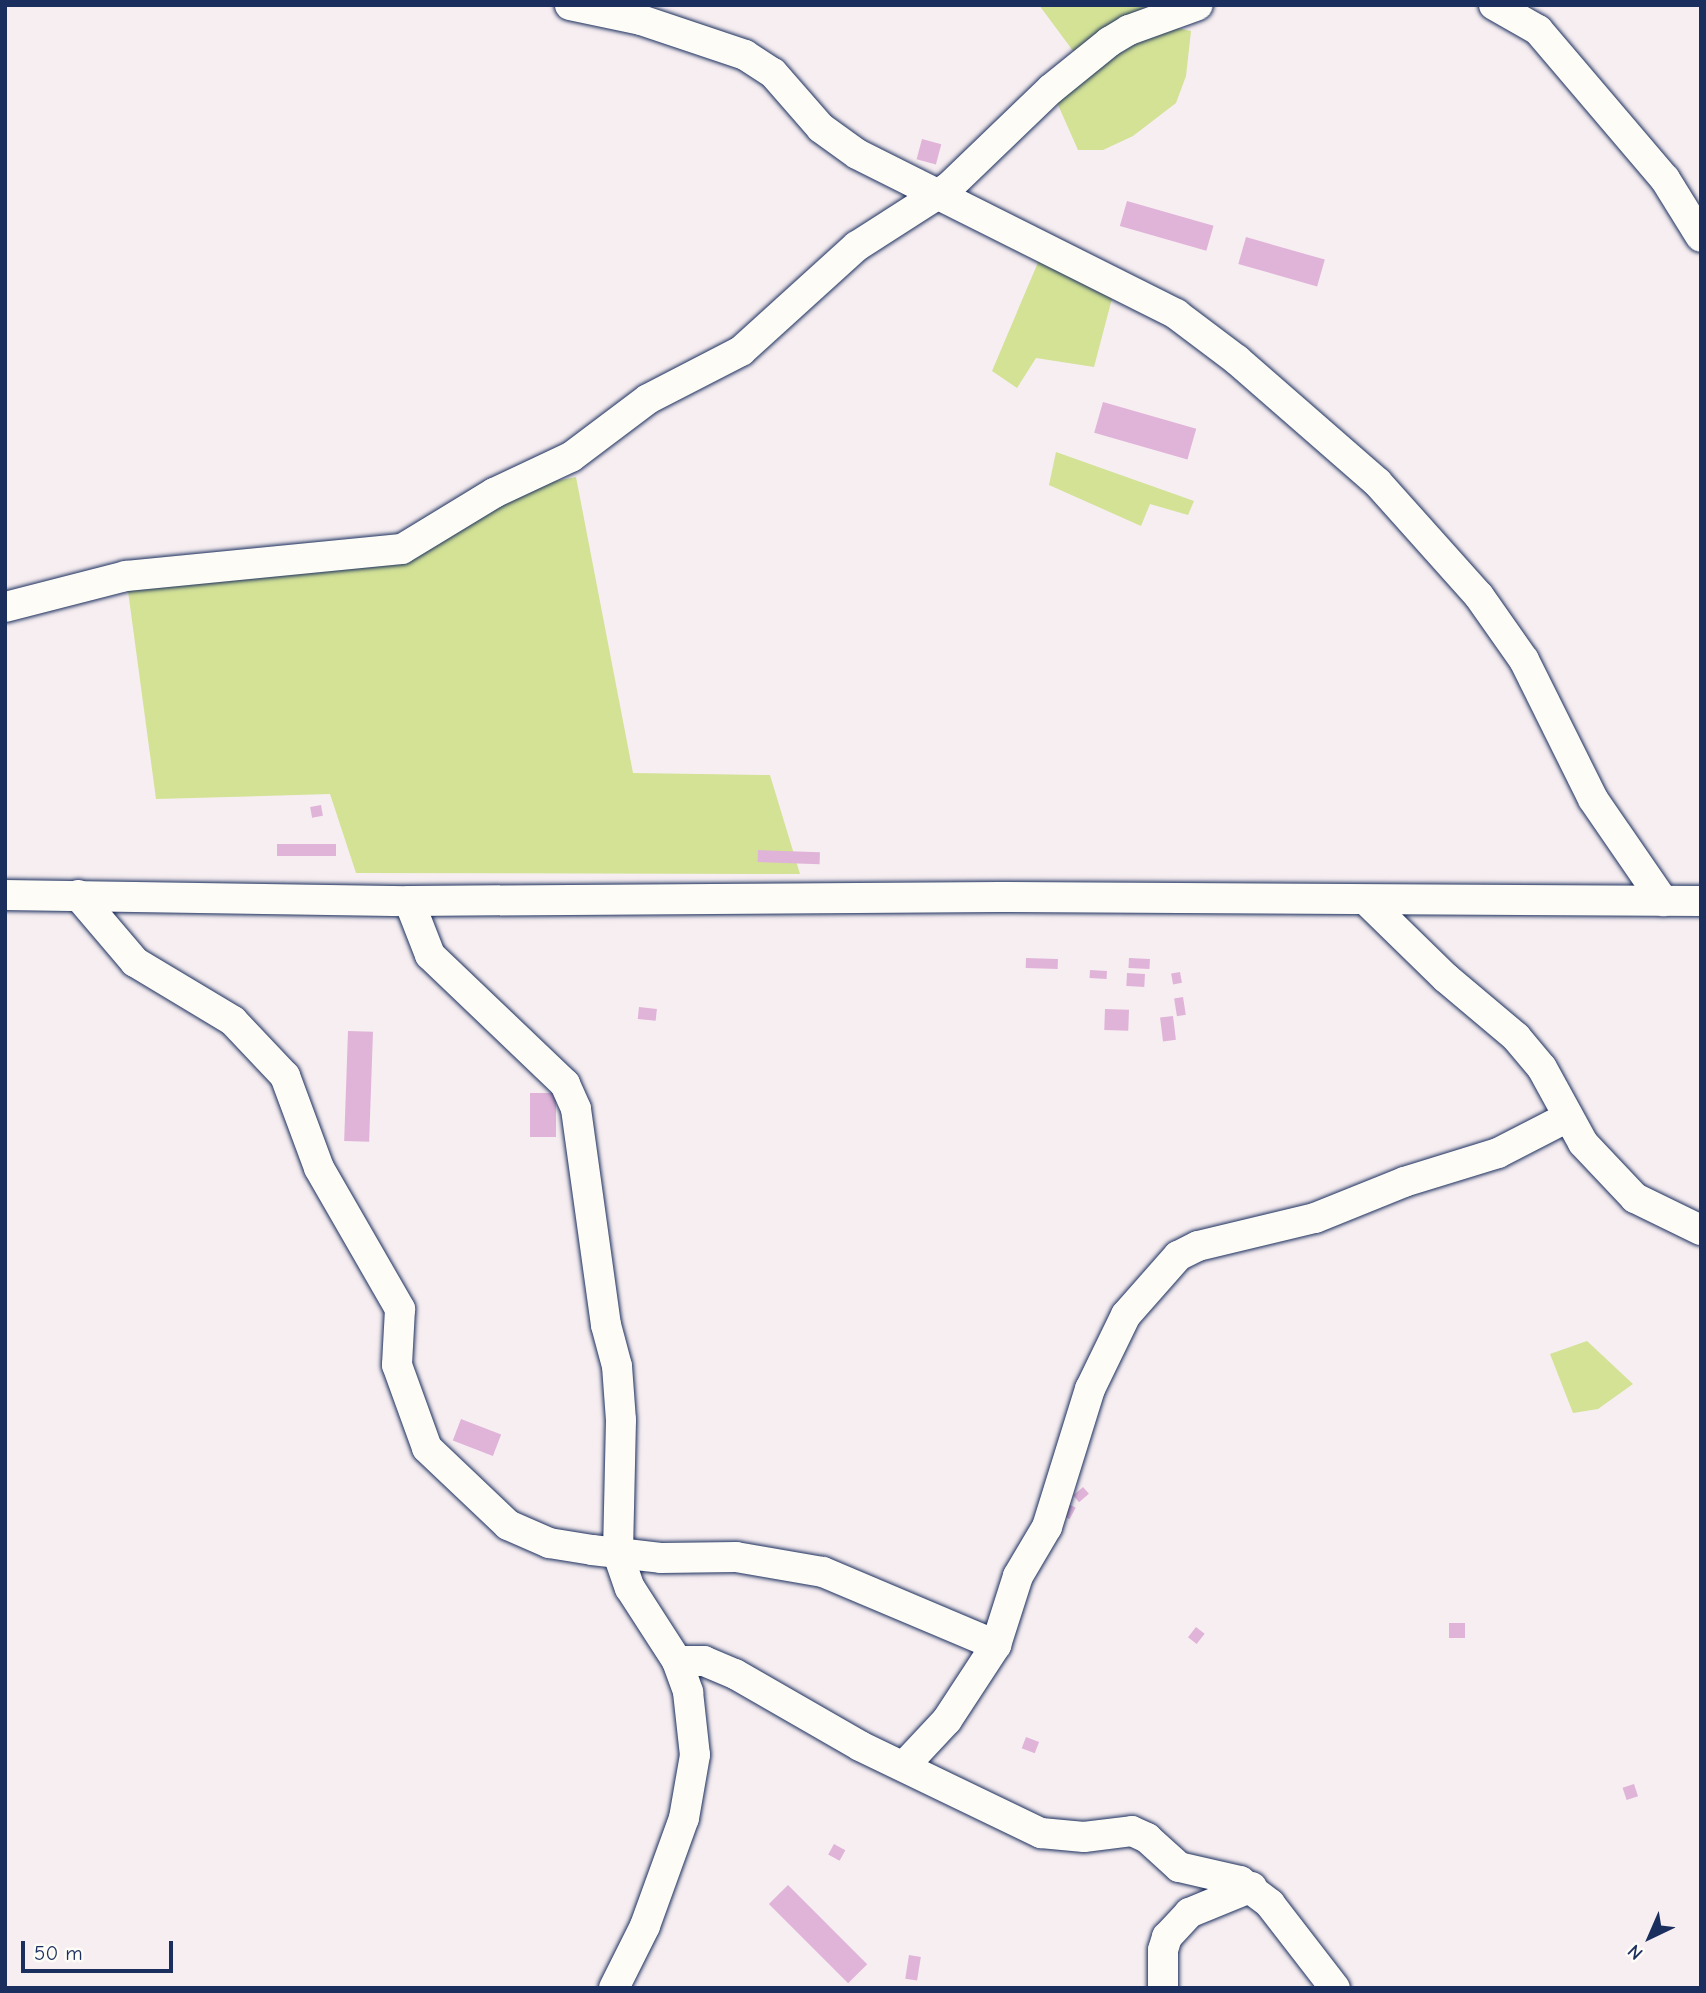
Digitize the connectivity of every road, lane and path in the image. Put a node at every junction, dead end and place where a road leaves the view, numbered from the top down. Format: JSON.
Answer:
{"nodes":[{"id":1,"x":570,"y":5,"type":"edge"},
{"id":2,"x":1198,"y":5,"type":"edge"},
{"id":3,"x":1494,"y":5,"type":"edge"},
{"id":4,"x":937,"y":195,"type":"junction"},
{"id":5,"x":1701,"y":237,"type":"edge"},
{"id":6,"x":5,"y":607,"type":"edge"},
{"id":7,"x":5,"y":895,"type":"edge"},
{"id":8,"x":78,"y":895,"type":"junction"},
{"id":9,"x":1366,"y":900,"type":"junction"},
{"id":10,"x":409,"y":901,"type":"junction"},
{"id":11,"x":1663,"y":901,"type":"junction"},
{"id":12,"x":1701,"y":901,"type":"edge"},
{"id":13,"x":1568,"y":1116,"type":"junction"},
{"id":14,"x":1701,"y":1230,"type":"edge"},
{"id":15,"x":618,"y":1554,"type":"junction"},
{"id":16,"x":996,"y":1645,"type":"junction"},
{"id":17,"x":677,"y":1661,"type":"junction"},
{"id":18,"x":904,"y":1766,"type":"junction"},
{"id":19,"x":1252,"y":1887,"type":"junction"},
{"id":20,"x":614,"y":1988,"type":"edge"},
{"id":21,"x":1163,"y":1988,"type":"edge"},
{"id":22,"x":1335,"y":1988,"type":"edge"}],
"edges":[{"from":1,"to":4,"type":"street"},
{"from":2,"to":4,"type":"street"},
{"from":3,"to":5,"type":"street"},
{"from":4,"to":6,"type":"street"},
{"from":4,"to":11,"type":"street"},
{"from":7,"to":8,"type":"street"},
{"from":8,"to":10,"type":"street"},
{"from":8,"to":15,"type":"street"},
{"from":9,"to":10,"type":"street"},
{"from":9,"to":11,"type":"street"},
{"from":9,"to":13,"type":"street"},
{"from":10,"to":15,"type":"street"},
{"from":11,"to":12,"type":"street"},
{"from":13,"to":14,"type":"street"},
{"from":13,"to":16,"type":"street"},
{"from":15,"to":16,"type":"street"},
{"from":15,"to":17,"type":"street"},
{"from":16,"to":18,"type":"street"},
{"from":17,"to":18,"type":"street"},
{"from":17,"to":20,"type":"street"},
{"from":18,"to":19,"type":"street"},
{"from":19,"to":21,"type":"street"},
{"from":19,"to":22,"type":"street"}]}
